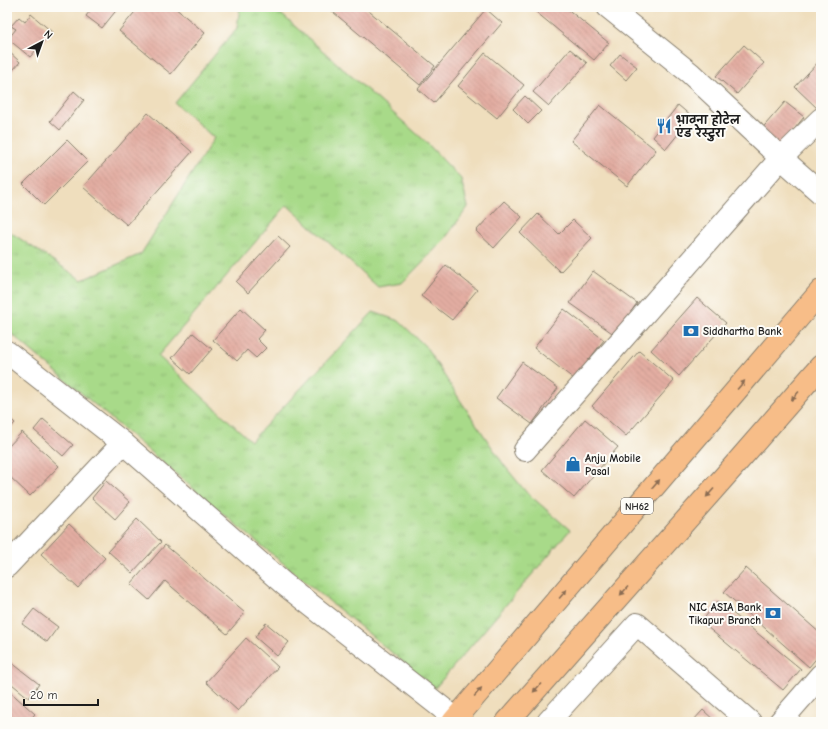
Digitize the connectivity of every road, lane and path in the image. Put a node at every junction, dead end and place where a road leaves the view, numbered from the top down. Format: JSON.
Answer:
{"nodes":[{"id":1,"x":608,"y":7,"type":"edge"},
{"id":2,"x":821,"y":119,"type":"edge"},
{"id":3,"x":781,"y":158,"type":"junction"},
{"id":4,"x":821,"y":193,"type":"edge"},
{"id":5,"x":821,"y":291,"type":"edge"},
{"id":6,"x":9,"y":357,"type":"edge"},
{"id":7,"x":821,"y":366,"type":"edge"},
{"id":8,"x":123,"y":443,"type":"junction"},
{"id":9,"x":525,"y":450,"type":"dead end"},
{"id":10,"x":7,"y":566,"type":"edge"},
{"id":11,"x":821,"y":675,"type":"edge"},
{"id":12,"x":456,"y":721,"type":"edge"},
{"id":13,"x":507,"y":722,"type":"edge"},
{"id":14,"x":548,"y":722,"type":"edge"},
{"id":15,"x":750,"y":722,"type":"edge"},
{"id":16,"x":780,"y":722,"type":"edge"}],
"edges":[{"from":1,"to":3,"type":"street"},
{"from":2,"to":3,"type":"street"},
{"from":3,"to":4,"type":"street"},
{"from":3,"to":9,"type":"street"},
{"from":12,"to":5,"type":"main road","number":"NH62","one_way":true},
{"from":6,"to":8,"type":"street"},
{"from":7,"to":13,"type":"main road","one_way":true},
{"from":8,"to":10,"type":"street"},
{"from":8,"to":12,"type":"street"},
{"from":11,"to":16,"type":"street"},
{"from":14,"to":15,"type":"street"}]}
